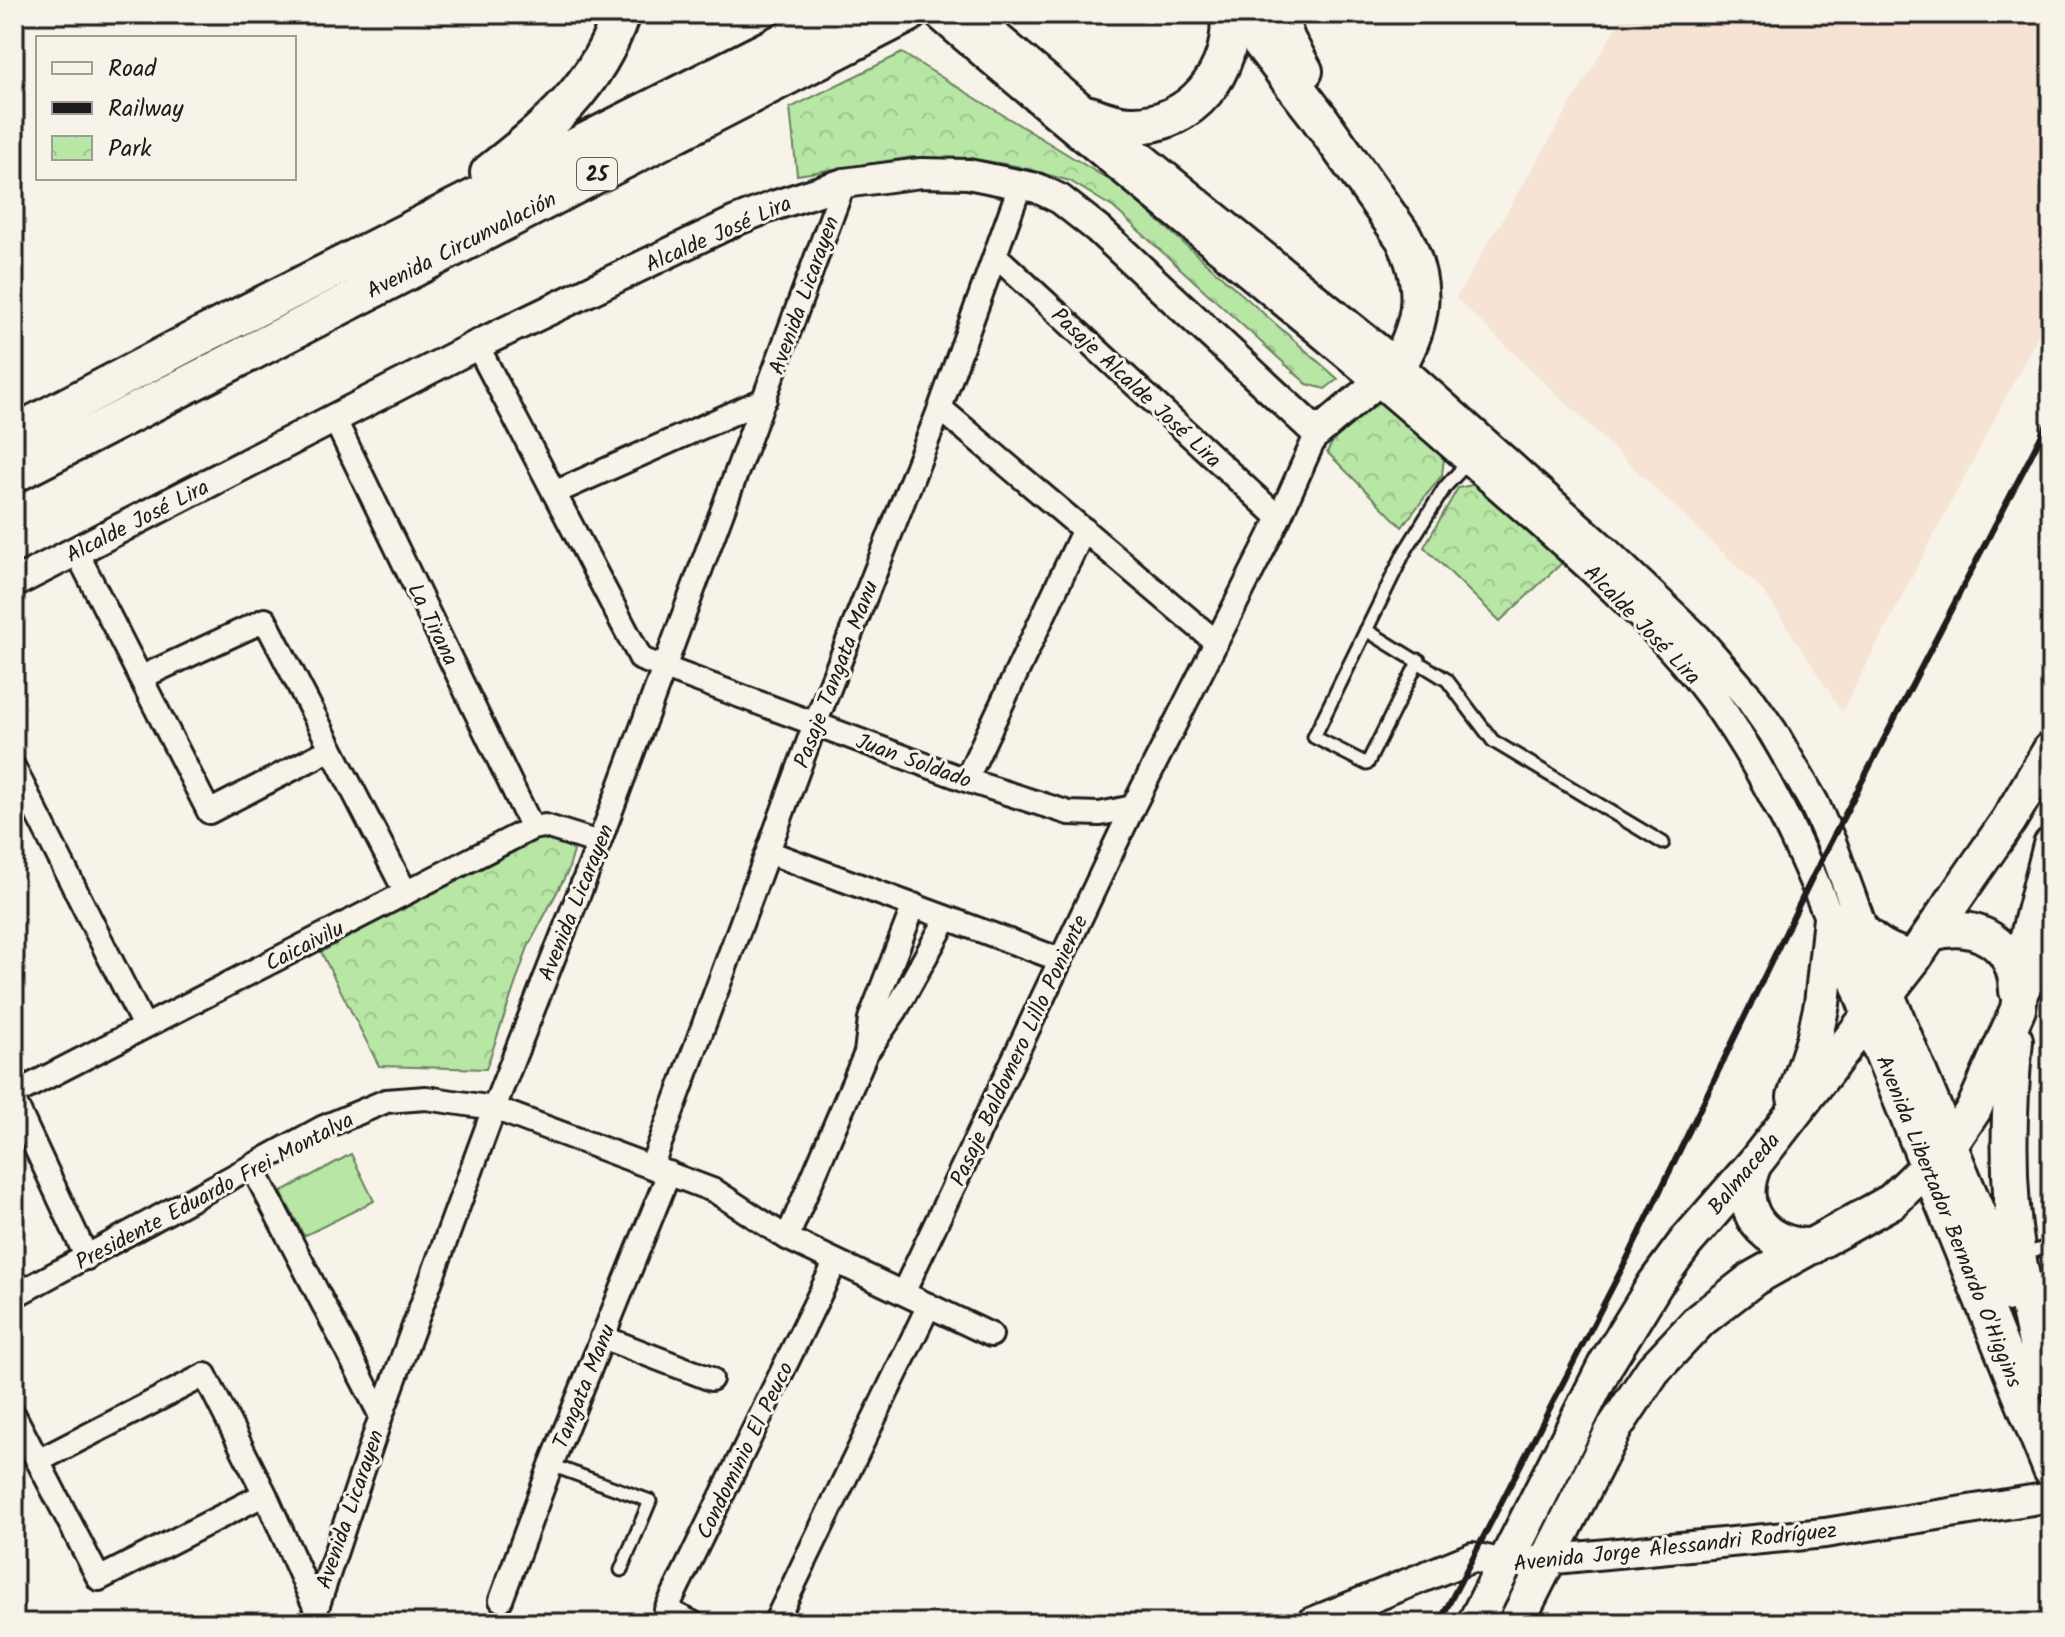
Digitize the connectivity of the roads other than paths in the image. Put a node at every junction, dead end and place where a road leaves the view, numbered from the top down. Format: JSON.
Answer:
{"nodes":[{"id":1,"x":621,"y":14,"type":"edge"},
{"id":2,"x":838,"y":14,"type":"edge"},
{"id":3,"x":938,"y":14,"type":"edge"},
{"id":4,"x":970,"y":14,"type":"edge"},
{"id":5,"x":1229,"y":14,"type":"edge"},
{"id":6,"x":1239,"y":14,"type":"edge"},
{"id":7,"x":1277,"y":14,"type":"edge"},
{"id":8,"x":904,"y":16,"type":"edge"},
{"id":9,"x":1090,"y":115,"type":"junction"},
{"id":10,"x":844,"y":183,"type":"junction"},
{"id":11,"x":1021,"y":183,"type":"junction"},
{"id":12,"x":433,"y":218,"type":"junction"},
{"id":13,"x":996,"y":256,"type":"junction"},
{"id":14,"x":477,"y":345,"type":"junction"},
{"id":15,"x":1388,"y":372,"type":"junction"},
{"id":16,"x":765,"y":399,"type":"junction"},
{"id":17,"x":940,"y":408,"type":"junction"},
{"id":18,"x":120,"y":419,"type":"junction"},
{"id":19,"x":335,"y":420,"type":"junction"},
{"id":20,"x":1317,"y":433,"type":"junction"},
{"id":21,"x":14,"y":434,"type":"edge"},
{"id":22,"x":1470,"y":460,"type":"junction"},
{"id":23,"x":14,"y":474,"type":"edge"},
{"id":24,"x":554,"y":493,"type":"junction"},
{"id":25,"x":14,"y":498,"type":"edge"},
{"id":26,"x":1279,"y":518,"type":"junction"},
{"id":27,"x":1084,"y":529,"type":"junction"},
{"id":28,"x":76,"y":551,"type":"junction"},
{"id":29,"x":14,"y":583,"type":"edge"},
{"id":30,"x":1366,"y":630,"type":"junction"},
{"id":31,"x":1216,"y":642,"type":"junction"},
{"id":32,"x":1419,"y":660,"type":"junction"},
{"id":33,"x":664,"y":669,"type":"junction"},
{"id":34,"x":142,"y":677,"type":"junction"},
{"id":35,"x":815,"y":724,"type":"junction"},
{"id":36,"x":331,"y":749,"type":"junction"},
{"id":37,"x":2051,"y":749,"type":"edge"},
{"id":38,"x":14,"y":768,"type":"edge"},
{"id":39,"x":966,"y":780,"type":"junction"},
{"id":40,"x":1133,"y":807,"type":"junction"},
{"id":41,"x":532,"y":828,"type":"junction"},
{"id":42,"x":599,"y":843,"type":"junction"},
{"id":43,"x":1663,"y":843,"type":"dead end"},
{"id":44,"x":2051,"y":845,"type":"edge"},
{"id":45,"x":768,"y":852,"type":"junction"},
{"id":46,"x":406,"y":893,"type":"junction"},
{"id":47,"x":914,"y":905,"type":"junction"},
{"id":48,"x":947,"y":918,"type":"junction"},
{"id":49,"x":1846,"y":924,"type":"junction"},
{"id":50,"x":1923,"y":945,"type":"junction"},
{"id":51,"x":2051,"y":948,"type":"edge"},
{"id":52,"x":1061,"y":960,"type":"junction"},
{"id":53,"x":1877,"y":1006,"type":"junction"},
{"id":54,"x":2018,"y":1009,"type":"junction"},
{"id":55,"x":144,"y":1026,"type":"junction"},
{"id":56,"x":866,"y":1053,"type":"junction"},
{"id":57,"x":14,"y":1094,"type":"edge"},
{"id":58,"x":14,"y":1101,"type":"edge"},
{"id":59,"x":494,"y":1108,"type":"junction"},
{"id":60,"x":1789,"y":1117,"type":"junction"},
{"id":61,"x":1939,"y":1156,"type":"junction"},
{"id":62,"x":1754,"y":1164,"type":"junction"},
{"id":63,"x":252,"y":1166,"type":"junction"},
{"id":64,"x":660,"y":1169,"type":"junction"},
{"id":65,"x":1892,"y":1201,"type":"junction"},
{"id":66,"x":1947,"y":1212,"type":"junction"},
{"id":67,"x":787,"y":1238,"type":"junction"},
{"id":68,"x":1813,"y":1246,"type":"junction"},
{"id":69,"x":2051,"y":1246,"type":"edge"},
{"id":70,"x":838,"y":1256,"type":"junction"},
{"id":71,"x":2018,"y":1256,"type":"junction"},
{"id":72,"x":87,"y":1258,"type":"junction"},
{"id":73,"x":903,"y":1293,"type":"junction"},
{"id":74,"x":14,"y":1296,"type":"edge"},
{"id":75,"x":929,"y":1305,"type":"junction"},
{"id":76,"x":991,"y":1335,"type":"dead end"},
{"id":77,"x":602,"y":1337,"type":"junction"},
{"id":78,"x":711,"y":1379,"type":"dead end"},
{"id":79,"x":2047,"y":1385,"type":"edge"},
{"id":80,"x":14,"y":1415,"type":"edge"},
{"id":81,"x":381,"y":1416,"type":"junction"},
{"id":82,"x":38,"y":1461,"type":"junction"},
{"id":83,"x":551,"y":1465,"type":"junction"},
{"id":84,"x":2051,"y":1470,"type":"edge"},
{"id":85,"x":265,"y":1494,"type":"junction"},
{"id":86,"x":2051,"y":1497,"type":"edge"},
{"id":87,"x":1548,"y":1560,"type":"junction"},
{"id":88,"x":1504,"y":1564,"type":"junction"},
{"id":89,"x":621,"y":1570,"type":"dead end"},
{"id":90,"x":501,"y":1600,"type":"dead end"},
{"id":91,"x":314,"y":1616,"type":"edge"},
{"id":92,"x":693,"y":1623,"type":"edge"},
{"id":93,"x":775,"y":1623,"type":"edge"},
{"id":94,"x":1310,"y":1623,"type":"edge"},
{"id":95,"x":1475,"y":1623,"type":"edge"},
{"id":96,"x":1516,"y":1623,"type":"edge"}],
"edges":[{"from":1,"to":12,"type":"highway"},
{"from":2,"to":12,"type":"highway","name":"Avenida Circunvalación","number":"25"},
{"from":3,"to":15,"type":"street","name":"Alcalde José Lira"},
{"from":4,"to":9,"type":"street","name":"Alcalde José Lira"},
{"from":5,"to":9,"type":"highway"},
{"from":6,"to":15,"type":"highway"},
{"from":7,"to":15,"type":"highway"},
{"from":8,"to":18,"type":"highway","name":"Avenida Circunvalación","number":"25"},
{"from":9,"to":15,"type":"street","name":"Alcalde José Lira"},
{"from":10,"to":11,"type":"street","name":"Alcalde José Lira"},
{"from":10,"to":14,"type":"street","name":"Alcalde José Lira"},
{"from":10,"to":16,"type":"street","name":"Avenida Licarayen"},
{"from":11,"to":13,"type":"street","name":"Pasaje Tangata Manu"},
{"from":11,"to":20,"type":"street","name":"Alcalde José Lira"},
{"from":12,"to":21,"type":"highway","name":"Avenida Circunvalación","number":"25"},
{"from":13,"to":17,"type":"street","name":"Pasaje Tangata Manu"},
{"from":13,"to":26,"type":"street","name":"Pasaje Alcalde José Lira"},
{"from":14,"to":19,"type":"street","name":"Alcalde José Lira"},
{"from":14,"to":24,"type":"street","name":"Juan Soldado"},
{"from":15,"to":20,"type":"street"},
{"from":15,"to":22,"type":"street","name":"Alcalde José Lira"},
{"from":15,"to":49,"type":"street","name":"Alcalde José Lira"},
{"from":16,"to":24,"type":"street"},
{"from":16,"to":33,"type":"street","name":"Avenida Licarayen"},
{"from":17,"to":27,"type":"street"},
{"from":17,"to":35,"type":"street","name":"Pasaje Tangata Manu"},
{"from":18,"to":23,"type":"highway","name":"Avenida Circunvalación","number":"25"},
{"from":18,"to":25,"type":"highway"},
{"from":19,"to":28,"type":"street","name":"Alcalde José Lira"},
{"from":19,"to":41,"type":"street","name":"La Tirana"},
{"from":20,"to":26,"type":"street"},
{"from":22,"to":30,"type":"lane"},
{"from":22,"to":49,"type":"street","name":"Alcalde José Lira"},
{"from":24,"to":33,"type":"street","name":"Juan Soldado"},
{"from":26,"to":31,"type":"street"},
{"from":27,"to":31,"type":"street"},
{"from":27,"to":39,"type":"street"},
{"from":28,"to":29,"type":"street","name":"Alcalde José Lira"},
{"from":28,"to":34,"type":"street"},
{"from":30,"to":32,"type":"lane"},
{"from":30,"to":32,"type":"lane"},
{"from":31,"to":40,"type":"street"},
{"from":32,"to":43,"type":"lane"},
{"from":33,"to":35,"type":"street","name":"Juan Soldado"},
{"from":33,"to":42,"type":"street","name":"Avenida Licarayen"},
{"from":34,"to":36,"type":"street"},
{"from":34,"to":36,"type":"street"},
{"from":35,"to":39,"type":"street","name":"Juan Soldado"},
{"from":35,"to":45,"type":"street","name":"Pasaje Tangata Manu"},
{"from":36,"to":46,"type":"street"},
{"from":37,"to":50,"type":"main road","name":"Balmaceda"},
{"from":38,"to":55,"type":"street"},
{"from":39,"to":40,"type":"street","name":"Juan Soldado"},
{"from":40,"to":52,"type":"street","name":"Pasaje Baldomero Lillo Poniente"},
{"from":41,"to":42,"type":"street"},
{"from":41,"to":46,"type":"street","name":"Caicaivilu"},
{"from":42,"to":59,"type":"street","name":"Avenida Licarayen"},
{"from":44,"to":54,"type":"main road"},
{"from":45,"to":47,"type":"street"},
{"from":45,"to":64,"type":"street","name":"Pasaje Tangata Manu"},
{"from":46,"to":55,"type":"street","name":"Caicaivilu"},
{"from":47,"to":48,"type":"street"},
{"from":47,"to":56,"type":"street"},
{"from":48,"to":52,"type":"street"},
{"from":48,"to":56,"type":"street"},
{"from":49,"to":50,"type":"main road"},
{"from":49,"to":53,"type":"street","name":"Alcalde José Lira"},
{"from":49,"to":60,"type":"main road"},
{"from":50,"to":53,"type":"main road","name":"Balmaceda"},
{"from":50,"to":54,"type":"main road"},
{"from":51,"to":54,"type":"street"},
{"from":52,"to":73,"type":"street","name":"Pasaje Baldomero Lillo Poniente"},
{"from":53,"to":60,"type":"main road","name":"Balmaceda"},
{"from":53,"to":61,"type":"main road","name":"Avenida Libertador Bernardo O'Higgins"},
{"from":54,"to":61,"type":"main road"},
{"from":54,"to":71,"type":"main road"},
{"from":55,"to":57,"type":"street","name":"Caicaivilu"},
{"from":56,"to":67,"type":"street"},
{"from":58,"to":72,"type":"street"},
{"from":59,"to":63,"type":"street","name":"Presidente Eduardo Frei Montalva"},
{"from":59,"to":64,"type":"street","name":"Presidente Eduardo Frei Montalva"},
{"from":59,"to":81,"type":"street","name":"Avenida Licarayen"},
{"from":60,"to":62,"type":"main road","name":"Balmaceda"},
{"from":61,"to":65,"type":"main road"},
{"from":61,"to":66,"type":"main road","name":"Avenida Libertador Bernardo O'Higgins"},
{"from":61,"to":79,"type":"main road","name":"Avenida Libertador Bernardo O'Higgins"},
{"from":62,"to":68,"type":"main road"},
{"from":62,"to":88,"type":"main road","name":"Balmaceda"},
{"from":63,"to":72,"type":"street","name":"Presidente Eduardo Frei Montalva"},
{"from":63,"to":81,"type":"street"},
{"from":64,"to":67,"type":"street","name":"Presidente Eduardo Frei Montalva"},
{"from":64,"to":77,"type":"street","name":"Tangata Manu"},
{"from":65,"to":66,"type":"main road"},
{"from":65,"to":68,"type":"main road"},
{"from":66,"to":84,"type":"main road","name":"Avenida Libertador Bernardo O'Higgins"},
{"from":67,"to":70,"type":"street","name":"Presidente Eduardo Frei Montalva"},
{"from":68,"to":87,"type":"main road"},
{"from":69,"to":71,"type":"lane"},
{"from":70,"to":73,"type":"street","name":"Presidente Eduardo Frei Montalva"},
{"from":70,"to":92,"type":"street","name":"Condominio El Peuco"},
{"from":71,"to":79,"type":"main road"},
{"from":72,"to":74,"type":"street","name":"Presidente Eduardo Frei Montalva"},
{"from":73,"to":75,"type":"street","name":"Presidente Eduardo Frei Montalva"},
{"from":75,"to":76,"type":"street","name":"Presidente Eduardo Frei Montalva"},
{"from":75,"to":93,"type":"street"},
{"from":77,"to":78,"type":"street"},
{"from":77,"to":83,"type":"street","name":"Tangata Manu"},
{"from":80,"to":82,"type":"street"},
{"from":81,"to":91,"type":"street","name":"Avenida Licarayen"},
{"from":82,"to":85,"type":"street"},
{"from":82,"to":85,"type":"street"},
{"from":83,"to":89,"type":"lane"},
{"from":83,"to":90,"type":"street","name":"Tangata Manu"},
{"from":85,"to":91,"type":"street"},
{"from":86,"to":87,"type":"street","name":"Avenida Jorge Alessandri Rodríguez"},
{"from":87,"to":88,"type":"street","name":"Avenida Jorge Alessandri Rodríguez"},
{"from":87,"to":96,"type":"main road"},
{"from":88,"to":94,"type":"street","name":"Avenida Jorge Alessandri Rodríguez"},
{"from":88,"to":95,"type":"main road","name":"Balmaceda"}]}
